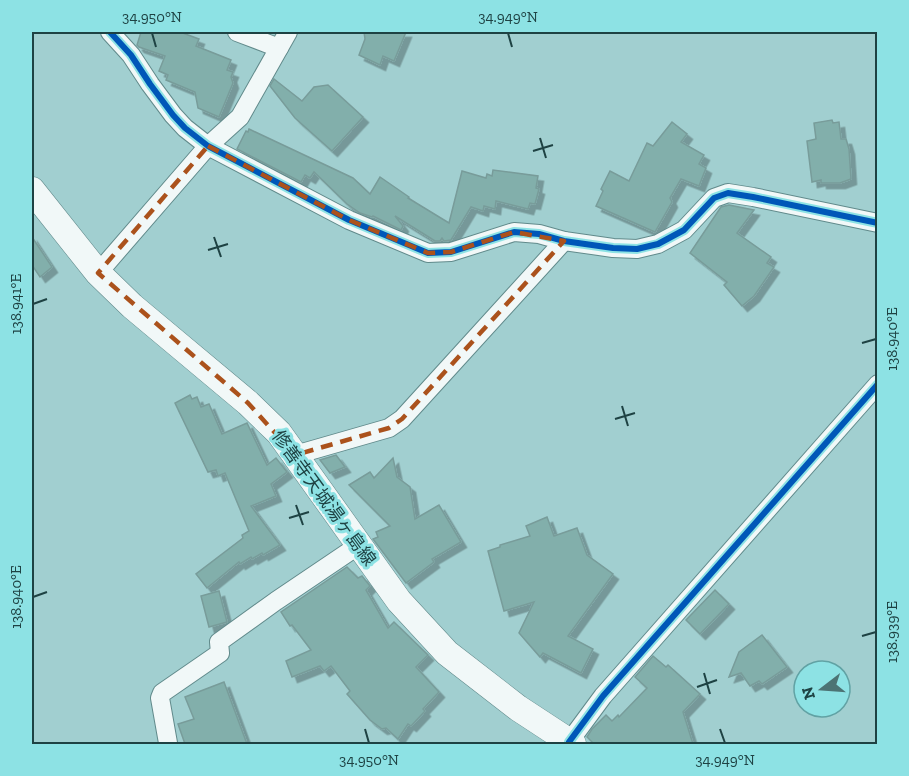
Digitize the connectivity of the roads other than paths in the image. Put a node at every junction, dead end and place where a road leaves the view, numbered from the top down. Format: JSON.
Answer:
{"nodes":[{"id":1,"x":110,"y":32,"type":"edge"},
{"id":2,"x":237,"y":32,"type":"edge"},
{"id":3,"x":288,"y":32,"type":"edge"},
{"id":4,"x":279,"y":48,"type":"junction"},
{"id":5,"x":208,"y":146,"type":"junction"},
{"id":6,"x":32,"y":190,"type":"edge"},
{"id":7,"x":878,"y":223,"type":"edge"},
{"id":8,"x":564,"y":241,"type":"junction"},
{"id":9,"x":98,"y":273,"type":"junction"},
{"id":10,"x":878,"y":384,"type":"edge"},
{"id":11,"x":295,"y":455,"type":"junction"},
{"id":12,"x":359,"y":545,"type":"junction"},
{"id":13,"x":168,"y":743,"type":"edge"},
{"id":14,"x":571,"y":743,"type":"edge"}],
"edges":[{"from":1,"to":5,"type":"street"},
{"from":2,"to":4,"type":"street"},
{"from":3,"to":4,"type":"street"},
{"from":4,"to":5,"type":"street"},
{"from":5,"to":8,"type":"street"},
{"from":5,"to":9,"type":"street"},
{"from":6,"to":9,"type":"main road","name":"修善寺天城湯ヶ島線"},
{"from":7,"to":8,"type":"street"},
{"from":8,"to":11,"type":"street"},
{"from":9,"to":11,"type":"main road","name":"修善寺天城湯ヶ島線"},
{"from":10,"to":14,"type":"street"},
{"from":11,"to":12,"type":"main road","name":"修善寺天城湯ヶ島線"},
{"from":12,"to":13,"type":"street"},
{"from":12,"to":14,"type":"main road","name":"修善寺天城湯ヶ島線"}]}
